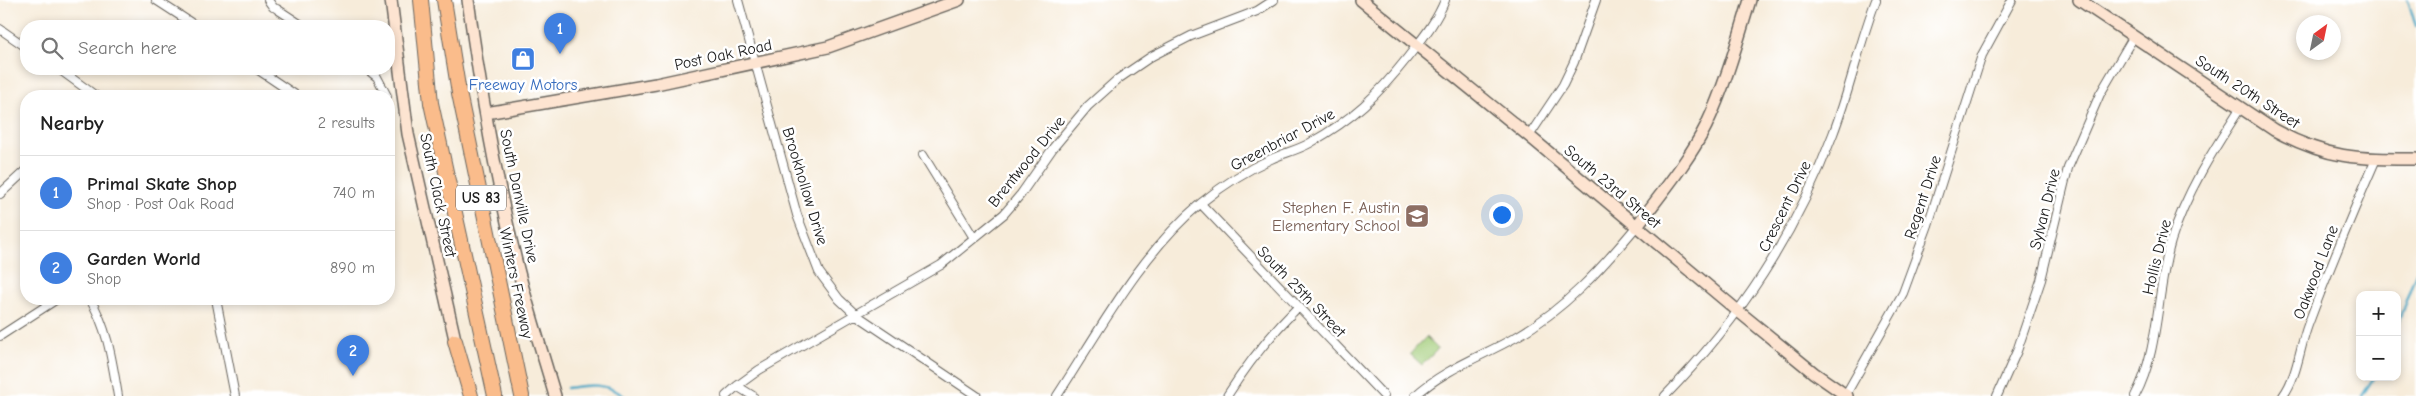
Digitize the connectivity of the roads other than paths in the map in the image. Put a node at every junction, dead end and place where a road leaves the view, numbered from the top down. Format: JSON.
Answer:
{"nodes":[{"id":1,"x":156,"y":0,"type":"edge"},
{"id":2,"x":268,"y":0,"type":"edge"},
{"id":3,"x":391,"y":0,"type":"edge"},
{"id":4,"x":421,"y":0,"type":"edge"},
{"id":5,"x":444,"y":0,"type":"edge"},
{"id":6,"x":468,"y":0,"type":"edge"},
{"id":7,"x":738,"y":0,"type":"edge"},
{"id":8,"x":959,"y":0,"type":"edge"},
{"id":9,"x":1274,"y":0,"type":"edge"},
{"id":10,"x":1360,"y":0,"type":"edge"},
{"id":11,"x":1444,"y":0,"type":"edge"},
{"id":12,"x":1596,"y":0,"type":"edge"},
{"id":13,"x":1750,"y":0,"type":"edge"},
{"id":14,"x":1876,"y":0,"type":"edge"},
{"id":15,"x":2012,"y":0,"type":"edge"},
{"id":16,"x":2079,"y":0,"type":"edge"},
{"id":17,"x":187,"y":20,"type":"edge"},
{"id":18,"x":294,"y":20,"type":"edge"},
{"id":19,"x":393,"y":20,"type":"edge"},
{"id":20,"x":0,"y":29,"type":"edge"},
{"id":21,"x":395,"y":36,"type":"edge"},
{"id":22,"x":2134,"y":36,"type":"junction"},
{"id":23,"x":20,"y":43,"type":"edge"},
{"id":24,"x":1416,"y":46,"type":"junction"},
{"id":25,"x":756,"y":64,"type":"junction"},
{"id":26,"x":68,"y":75,"type":"edge"},
{"id":27,"x":266,"y":75,"type":"edge"},
{"id":28,"x":375,"y":75,"type":"edge"},
{"id":29,"x":88,"y":89,"type":"edge"},
{"id":30,"x":288,"y":90,"type":"edge"},
{"id":31,"x":384,"y":90,"type":"edge"},
{"id":32,"x":405,"y":96,"type":"junction"},
{"id":33,"x":395,"y":98,"type":"edge"},
{"id":34,"x":2241,"y":106,"type":"junction"},
{"id":35,"x":486,"y":113,"type":"junction"},
{"id":36,"x":1529,"y":136,"type":"junction"},
{"id":37,"x":923,"y":155,"type":"dead end"},
{"id":38,"x":2416,"y":158,"type":"edge"},
{"id":39,"x":2376,"y":159,"type":"junction"},
{"id":40,"x":20,"y":176,"type":"edge"},
{"id":41,"x":0,"y":194,"type":"edge"},
{"id":42,"x":1201,"y":204,"type":"junction"},
{"id":43,"x":1636,"y":227,"type":"junction"},
{"id":44,"x":974,"y":238,"type":"junction"},
{"id":45,"x":48,"y":305,"type":"edge"},
{"id":46,"x":94,"y":305,"type":"edge"},
{"id":47,"x":217,"y":305,"type":"edge"},
{"id":48,"x":1298,"y":307,"type":"junction"},
{"id":49,"x":1738,"y":311,"type":"junction"},
{"id":50,"x":855,"y":314,"type":"junction"},
{"id":51,"x":0,"y":336,"type":"edge"},
{"id":52,"x":455,"y":341,"type":"junction"},
{"id":53,"x":737,"y":386,"type":"junction"},
{"id":54,"x":118,"y":396,"type":"edge"},
{"id":55,"x":235,"y":396,"type":"edge"},
{"id":56,"x":466,"y":396,"type":"edge"},
{"id":57,"x":471,"y":396,"type":"edge"},
{"id":58,"x":495,"y":396,"type":"edge"},
{"id":59,"x":522,"y":396,"type":"edge"},
{"id":60,"x":555,"y":396,"type":"edge"},
{"id":61,"x":726,"y":396,"type":"edge"},
{"id":62,"x":752,"y":396,"type":"edge"},
{"id":63,"x":977,"y":396,"type":"edge"},
{"id":64,"x":1057,"y":396,"type":"edge"},
{"id":65,"x":1227,"y":396,"type":"edge"},
{"id":66,"x":1384,"y":396,"type":"edge"},
{"id":67,"x":1415,"y":396,"type":"edge"},
{"id":68,"x":1665,"y":396,"type":"edge"},
{"id":69,"x":1845,"y":396,"type":"edge"},
{"id":70,"x":1997,"y":396,"type":"edge"},
{"id":71,"x":2134,"y":396,"type":"edge"},
{"id":72,"x":2283,"y":396,"type":"edge"}],
"edges":[{"from":1,"to":17,"type":"street"},
{"from":2,"to":18,"type":"street"},
{"from":3,"to":19,"type":"street","name":"South Clack Street"},
{"from":4,"to":58,"type":"highway","number":"US 83"},
{"from":5,"to":59,"type":"highway","name":"Winters Freeway","number":"US 83"},
{"from":6,"to":35,"type":"street","name":"South Danville Drive"},
{"from":7,"to":25,"type":"street","name":"Brookhollow Drive"},
{"from":8,"to":25,"type":"street","name":"Post Oak Road"},
{"from":9,"to":44,"type":"street","name":"Brentwood Drive"},
{"from":10,"to":24,"type":"street","name":"South 23rd Street"},
{"from":11,"to":24,"type":"street","name":"Greenbriar Drive"},
{"from":12,"to":36,"type":"street"},
{"from":13,"to":43,"type":"street"},
{"from":14,"to":49,"type":"street","name":"Crescent Drive"},
{"from":15,"to":69,"type":"street","name":"Regent Drive"},
{"from":16,"to":22,"type":"street","name":"South 20th Street"},
{"from":20,"to":23,"type":"street"},
{"from":21,"to":32,"type":"street","name":"South Clack Street"},
{"from":22,"to":34,"type":"street","name":"South 20th Street"},
{"from":22,"to":70,"type":"street","name":"Sylvan Drive"},
{"from":24,"to":36,"type":"street","name":"South 23rd Street"},
{"from":24,"to":42,"type":"street","name":"Greenbriar Drive"},
{"from":25,"to":35,"type":"street","name":"Post Oak Road"},
{"from":25,"to":50,"type":"street","name":"Brookhollow Drive"},
{"from":26,"to":29,"type":"street"},
{"from":27,"to":30,"type":"street"},
{"from":28,"to":31,"type":"street"},
{"from":32,"to":33,"type":"street"},
{"from":32,"to":52,"type":"street","name":"South Clack Street"},
{"from":34,"to":39,"type":"street","name":"South 20th Street"},
{"from":34,"to":71,"type":"street","name":"Hollis Drive"},
{"from":35,"to":60,"type":"street","name":"South Danville Drive"},
{"from":36,"to":43,"type":"street","name":"South 23rd Street"},
{"from":37,"to":44,"type":"street"},
{"from":38,"to":39,"type":"street","name":"South 20th Street"},
{"from":39,"to":72,"type":"street","name":"Oakwood Lane"},
{"from":40,"to":41,"type":"street"},
{"from":42,"to":48,"type":"street","name":"South 25th Street"},
{"from":42,"to":64,"type":"street","name":"Greenbriar Drive"},
{"from":43,"to":49,"type":"street","name":"South 23rd Street"},
{"from":43,"to":67,"type":"street"},
{"from":44,"to":50,"type":"street","name":"Brentwood Drive"},
{"from":45,"to":51,"type":"street"},
{"from":46,"to":54,"type":"street"},
{"from":47,"to":55,"type":"street"},
{"from":48,"to":65,"type":"street"},
{"from":48,"to":66,"type":"street","name":"South 25th Street"},
{"from":49,"to":68,"type":"street","name":"Crescent Drive"},
{"from":49,"to":69,"type":"street","name":"South 23rd Street"},
{"from":50,"to":53,"type":"street","name":"Brentwood Drive"},
{"from":50,"to":63,"type":"street","name":"Brookhollow Drive"},
{"from":52,"to":56,"type":"street","name":"South Clack Street"},
{"from":52,"to":57,"type":"highway"},
{"from":53,"to":61,"type":"street","name":"Brentwood Drive"},
{"from":53,"to":62,"type":"street"}]}
